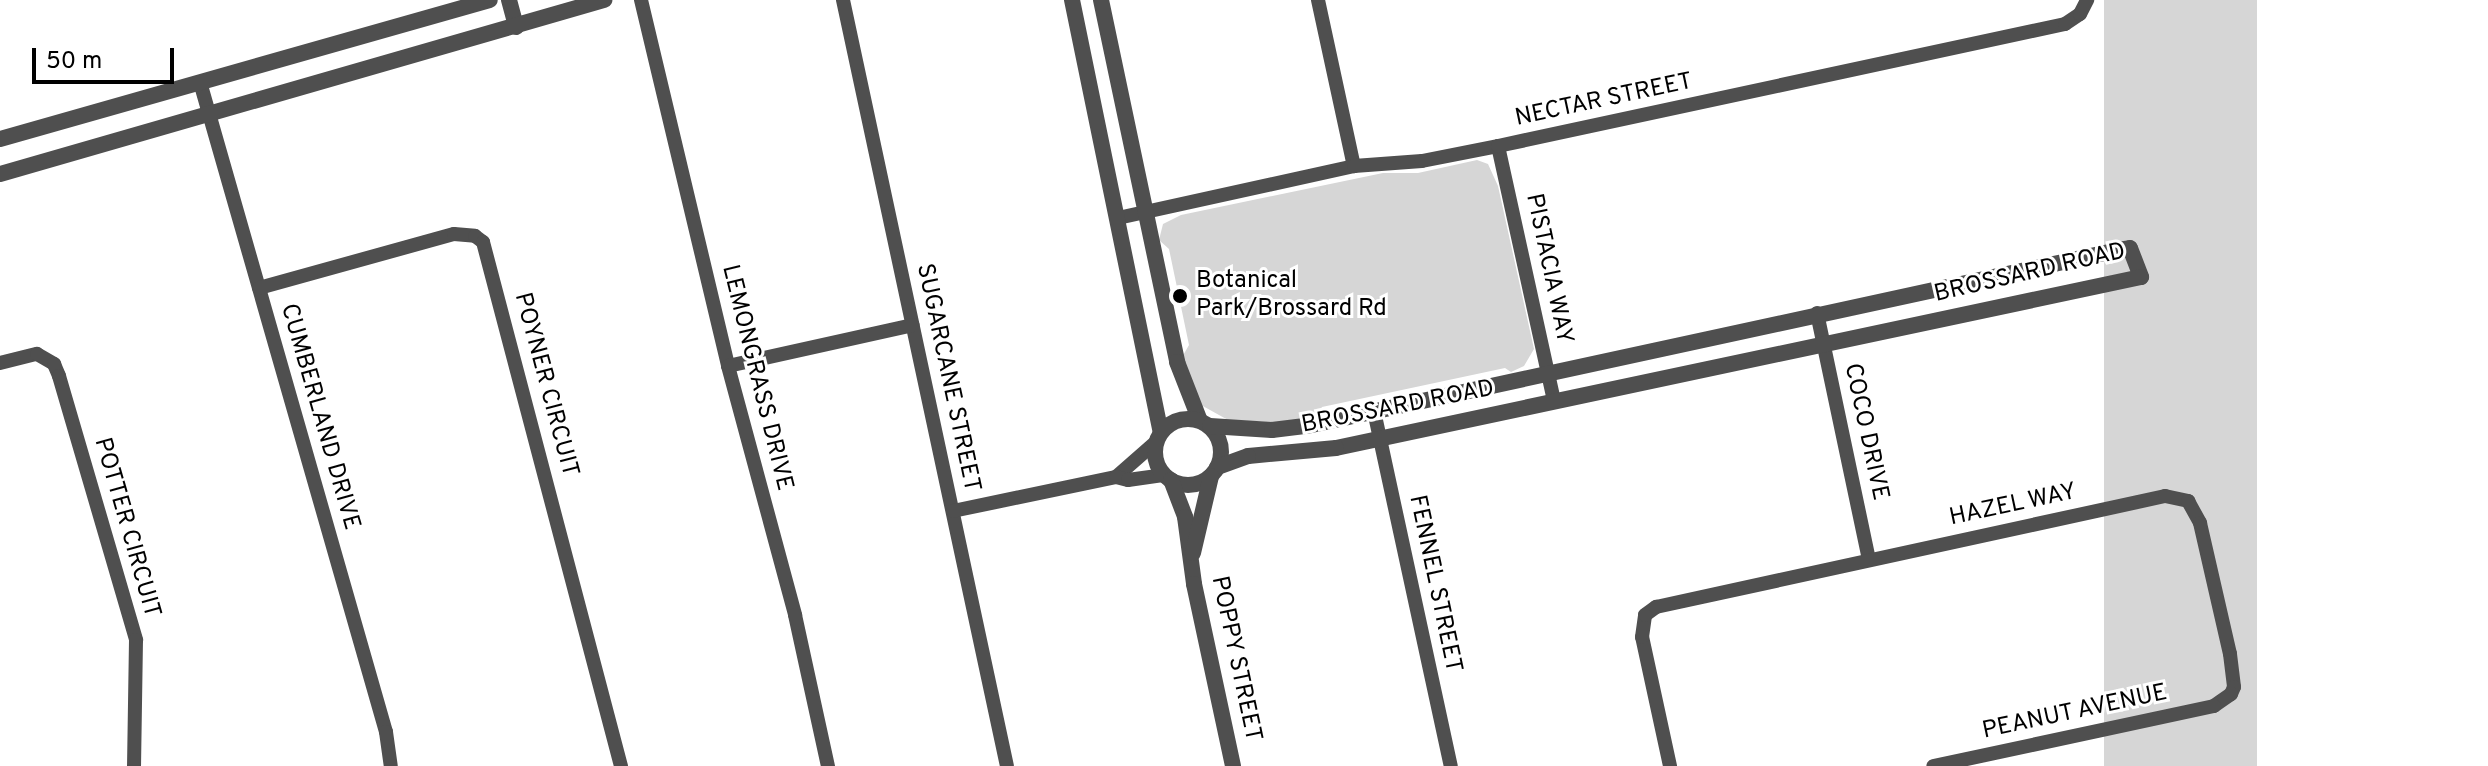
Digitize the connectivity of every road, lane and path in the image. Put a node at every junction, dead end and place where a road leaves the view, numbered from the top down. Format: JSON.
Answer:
{"nodes":[{"id":1,"x":490,"y":0,"type":"edge"},
{"id":2,"x":509,"y":0,"type":"edge"},
{"id":3,"x":604,"y":0,"type":"edge"},
{"id":4,"x":641,"y":0,"type":"edge"},
{"id":5,"x":843,"y":0,"type":"edge"},
{"id":6,"x":1072,"y":0,"type":"edge"},
{"id":7,"x":1101,"y":0,"type":"edge"},
{"id":8,"x":1318,"y":0,"type":"edge"},
{"id":9,"x":2087,"y":0,"type":"edge"},
{"id":10,"x":516,"y":27,"type":"junction"},
{"id":11,"x":200,"y":82,"type":"junction"},
{"id":12,"x":210,"y":114,"type":"junction"},
{"id":13,"x":0,"y":139,"type":"edge"},
{"id":14,"x":1498,"y":146,"type":"junction"},
{"id":15,"x":1354,"y":166,"type":"junction"},
{"id":16,"x":0,"y":174,"type":"edge"},
{"id":17,"x":1145,"y":213,"type":"junction"},
{"id":18,"x":1118,"y":218,"type":"junction"},
{"id":19,"x":259,"y":288,"type":"junction"},
{"id":20,"x":1817,"y":313,"type":"junction"},
{"id":21,"x":913,"y":325,"type":"junction"},
{"id":22,"x":1823,"y":343,"type":"junction"},
{"id":23,"x":0,"y":363,"type":"edge"},
{"id":24,"x":728,"y":366,"type":"junction"},
{"id":25,"x":1547,"y":371,"type":"junction"},
{"id":26,"x":1554,"y":401,"type":"junction"},
{"id":27,"x":1374,"y":411,"type":"junction"},
{"id":28,"x":1205,"y":424,"type":"junction"},
{"id":29,"x":1159,"y":437,"type":"junction"},
{"id":30,"x":1380,"y":438,"type":"junction"},
{"id":31,"x":1214,"y":471,"type":"junction"},
{"id":32,"x":1116,"y":477,"type":"junction"},
{"id":33,"x":1168,"y":477,"type":"junction"},
{"id":34,"x":953,"y":511,"type":"junction"},
{"id":35,"x":1869,"y":559,"type":"junction"},
{"id":36,"x":1191,"y":562,"type":"junction"},
{"id":37,"x":2225,"y":700,"type":"joint"},
{"id":38,"x":134,"y":766,"type":"edge"},
{"id":39,"x":391,"y":766,"type":"edge"},
{"id":40,"x":621,"y":766,"type":"edge"},
{"id":41,"x":828,"y":766,"type":"edge"},
{"id":42,"x":1007,"y":766,"type":"edge"},
{"id":43,"x":1233,"y":766,"type":"edge"},
{"id":44,"x":1451,"y":766,"type":"edge"},
{"id":45,"x":1670,"y":766,"type":"edge"},
{"id":46,"x":1933,"y":766,"type":"edge"}],
"edges":[{"from":1,"to":11,"type":"street"},
{"from":2,"to":10,"type":"street"},
{"from":3,"to":10,"type":"street"},
{"from":4,"to":24,"type":"street","name":"LEMONGRASS DRIVE"},
{"from":5,"to":21,"type":"street","name":"SUGARCANE STREET"},
{"from":6,"to":18,"type":"street"},
{"from":7,"to":17,"type":"street"},
{"from":8,"to":15,"type":"street"},
{"from":9,"to":14,"type":"street","name":"NECTAR STREET"},
{"from":10,"to":12,"type":"street"},
{"from":11,"to":12,"type":"street","name":"CUMBERLAND DRIVE"},
{"from":11,"to":13,"type":"street"},
{"from":12,"to":16,"type":"street"},
{"from":12,"to":19,"type":"street","name":"CUMBERLAND DRIVE"},
{"from":14,"to":15,"type":"street","name":"NECTAR STREET"},
{"from":14,"to":25,"type":"street","name":"PISTACIA WAY"},
{"from":15,"to":17,"type":"street","name":"NECTAR STREET"},
{"from":17,"to":18,"type":"street","name":"NECTAR STREET"},
{"from":17,"to":28,"type":"street"},
{"from":18,"to":29,"type":"street"},
{"from":19,"to":39,"type":"street","name":"CUMBERLAND DRIVE"},
{"from":19,"to":40,"type":"street","name":"POYNER CIRCUIT"},
{"from":20,"to":22,"type":"street","name":"COCO DRIVE"},
{"from":20,"to":22,"type":"street","name":"BROSSARD ROAD"},
{"from":20,"to":25,"type":"street","name":"BROSSARD ROAD"},
{"from":21,"to":24,"type":"street"},
{"from":21,"to":34,"type":"street","name":"SUGARCANE STREET"},
{"from":22,"to":26,"type":"street","name":"BROSSARD ROAD"},
{"from":22,"to":35,"type":"street","name":"COCO DRIVE"},
{"from":23,"to":38,"type":"street","name":"POTTER CIRCUIT"},
{"from":24,"to":41,"type":"street","name":"LEMONGRASS DRIVE"},
{"from":25,"to":26,"type":"street","name":"PISTACIA WAY"},
{"from":25,"to":27,"type":"street","name":"BROSSARD ROAD"},
{"from":26,"to":30,"type":"street","name":"BROSSARD ROAD"},
{"from":27,"to":28,"type":"street","name":"BROSSARD ROAD"},
{"from":27,"to":30,"type":"street","name":"FENNEL STREET"},
{"from":28,"to":29,"type":"street"},
{"from":28,"to":31,"type":"street"},
{"from":29,"to":32,"type":"street"},
{"from":29,"to":33,"type":"street"},
{"from":30,"to":31,"type":"street","name":"BROSSARD ROAD"},
{"from":30,"to":44,"type":"street","name":"FENNEL STREET"},
{"from":31,"to":33,"type":"street"},
{"from":31,"to":36,"type":"street","name":"POPPY STREET"},
{"from":32,"to":33,"type":"street"},
{"from":32,"to":34,"type":"street"},
{"from":33,"to":36,"type":"street","name":"POPPY STREET"},
{"from":34,"to":42,"type":"street","name":"SUGARCANE STREET"},
{"from":35,"to":37,"type":"street","name":"HAZEL WAY"},
{"from":35,"to":45,"type":"street","name":"HAZEL WAY"},
{"from":36,"to":43,"type":"street","name":"POPPY STREET"},
{"from":37,"to":46,"type":"street","name":"PEANUT AVENUE"}]}
